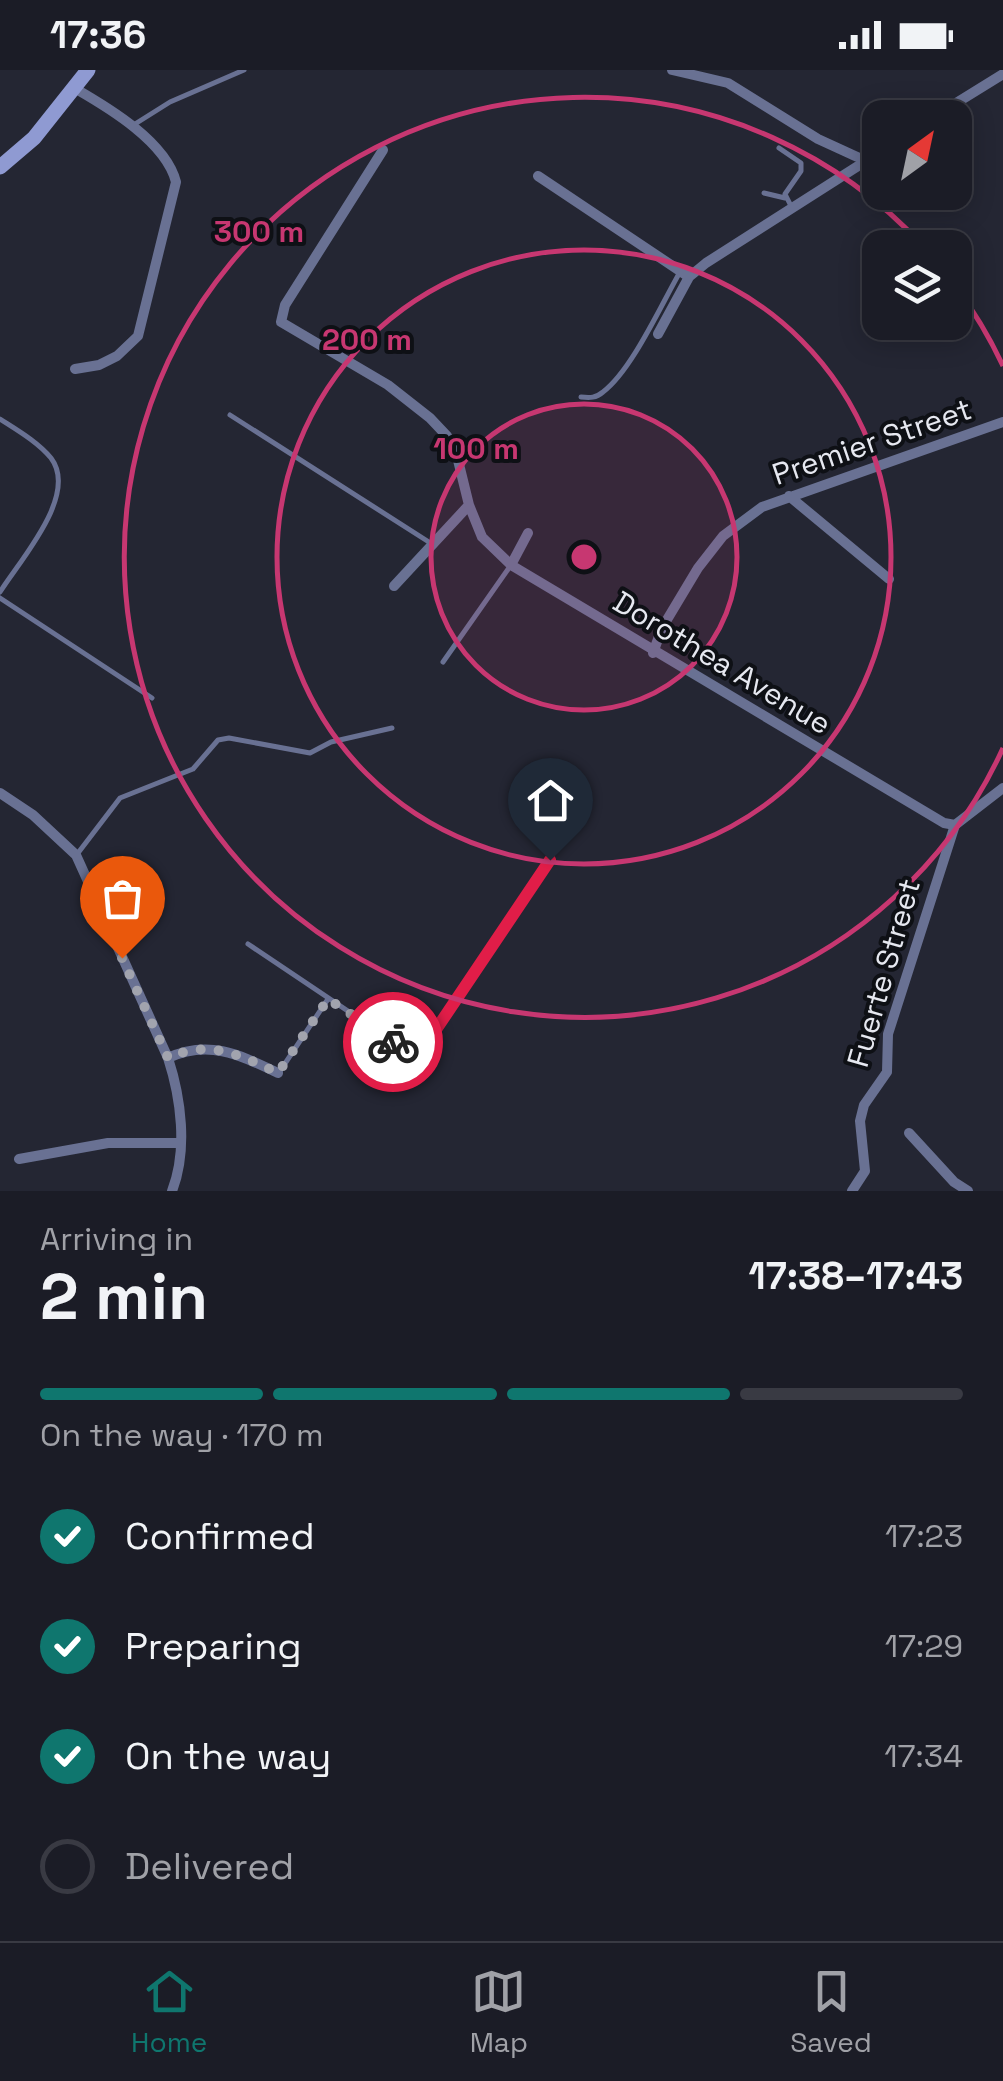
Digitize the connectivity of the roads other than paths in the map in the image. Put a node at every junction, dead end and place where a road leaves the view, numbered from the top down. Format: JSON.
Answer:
{"nodes":[{"id":1,"x":88,"y":70,"type":"edge"},
{"id":2,"x":244,"y":70,"type":"edge"},
{"id":3,"x":672,"y":70,"type":"edge"},
{"id":4,"x":1003,"y":74,"type":"edge"},
{"id":5,"x":76,"y":89,"type":"junction"},
{"id":6,"x":961,"y":100,"type":"edge"},
{"id":7,"x":133,"y":126,"type":"junction"},
{"id":8,"x":779,"y":148,"type":"dead end"},
{"id":9,"x":383,"y":150,"type":"dead end"},
{"id":10,"x":862,"y":159,"type":"edge"},
{"id":11,"x":862,"y":164,"type":"edge"},
{"id":12,"x":0,"y":167,"type":"edge"},
{"id":13,"x":538,"y":176,"type":"dead end"},
{"id":14,"x":764,"y":194,"type":"dead end"},
{"id":15,"x":784,"y":198,"type":"junction"},
{"id":16,"x":792,"y":208,"type":"junction"},
{"id":17,"x":684,"y":275,"type":"junction"},
{"id":18,"x":658,"y":334,"type":"dead end"},
{"id":19,"x":75,"y":368,"type":"dead end"},
{"id":20,"x":581,"y":398,"type":"dead end"},
{"id":21,"x":230,"y":415,"type":"dead end"},
{"id":22,"x":0,"y":419,"type":"edge"},
{"id":23,"x":1003,"y":422,"type":"edge"},
{"id":24,"x":789,"y":496,"type":"junction"},
{"id":25,"x":469,"y":505,"type":"junction"},
{"id":26,"x":528,"y":533,"type":"dead end"},
{"id":27,"x":432,"y":544,"type":"junction"},
{"id":28,"x":511,"y":565,"type":"junction"},
{"id":29,"x":888,"y":579,"type":"dead end"},
{"id":30,"x":394,"y":586,"type":"dead end"},
{"id":31,"x":0,"y":595,"type":"edge"},
{"id":32,"x":653,"y":653,"type":"junction"},
{"id":33,"x":443,"y":662,"type":"dead end"},
{"id":34,"x":152,"y":698,"type":"dead end"},
{"id":35,"x":392,"y":728,"type":"dead end"},
{"id":36,"x":1003,"y":788,"type":"edge"},
{"id":37,"x":0,"y":793,"type":"edge"},
{"id":38,"x":955,"y":825,"type":"junction"},
{"id":39,"x":76,"y":855,"type":"junction"},
{"id":40,"x":550,"y":860,"type":"dead end"},
{"id":41,"x":248,"y":944,"type":"dead end"},
{"id":42,"x":328,"y":999,"type":"junction"},
{"id":43,"x":168,"y":1058,"type":"junction"},
{"id":44,"x":278,"y":1073,"type":"joint"},
{"id":45,"x":909,"y":1133,"type":"dead end"},
{"id":46,"x":179,"y":1143,"type":"junction"},
{"id":47,"x":19,"y":1159,"type":"dead end"},
{"id":48,"x":172,"y":1191,"type":"edge"},
{"id":49,"x":852,"y":1191,"type":"edge"},
{"id":50,"x":968,"y":1191,"type":"edge"}],
"edges":[{"from":1,"to":5,"type":"main road"},
{"from":2,"to":7,"type":"lane"},
{"from":3,"to":10,"type":"street"},
{"from":4,"to":6,"type":"street"},
{"from":5,"to":7,"type":"street"},
{"from":5,"to":12,"type":"main road"},
{"from":7,"to":19,"type":"street"},
{"from":8,"to":15,"type":"lane"},
{"from":9,"to":25,"type":"street","name":"Dorothea Avenue"},
{"from":11,"to":16,"type":"street"},
{"from":13,"to":17,"type":"street"},
{"from":14,"to":15,"type":"lane"},
{"from":15,"to":16,"type":"lane"},
{"from":16,"to":17,"type":"street"},
{"from":17,"to":18,"type":"street"},
{"from":17,"to":20,"type":"lane"},
{"from":21,"to":27,"type":"lane"},
{"from":22,"to":31,"type":"lane"},
{"from":23,"to":24,"type":"street","name":"Premier Street"},
{"from":24,"to":29,"type":"street"},
{"from":24,"to":32,"type":"street","name":"Premier Street"},
{"from":25,"to":27,"type":"street"},
{"from":25,"to":28,"type":"street","name":"Dorothea Avenue"},
{"from":26,"to":28,"type":"street"},
{"from":27,"to":30,"type":"street"},
{"from":28,"to":32,"type":"street","name":"Dorothea Avenue"},
{"from":28,"to":33,"type":"lane"},
{"from":31,"to":34,"type":"lane"},
{"from":32,"to":38,"type":"street","name":"Dorothea Avenue"},
{"from":35,"to":39,"type":"lane"},
{"from":36,"to":38,"type":"street"},
{"from":37,"to":39,"type":"street"},
{"from":38,"to":49,"type":"street","name":"Fuerte Street"},
{"from":39,"to":43,"type":"street"},
{"from":40,"to":42,"type":"lane"},
{"from":41,"to":42,"type":"lane"},
{"from":42,"to":44,"type":"lane"},
{"from":43,"to":44,"type":"street"},
{"from":43,"to":46,"type":"street"},
{"from":45,"to":50,"type":"street"},
{"from":46,"to":47,"type":"street"},
{"from":46,"to":48,"type":"street"}]}
